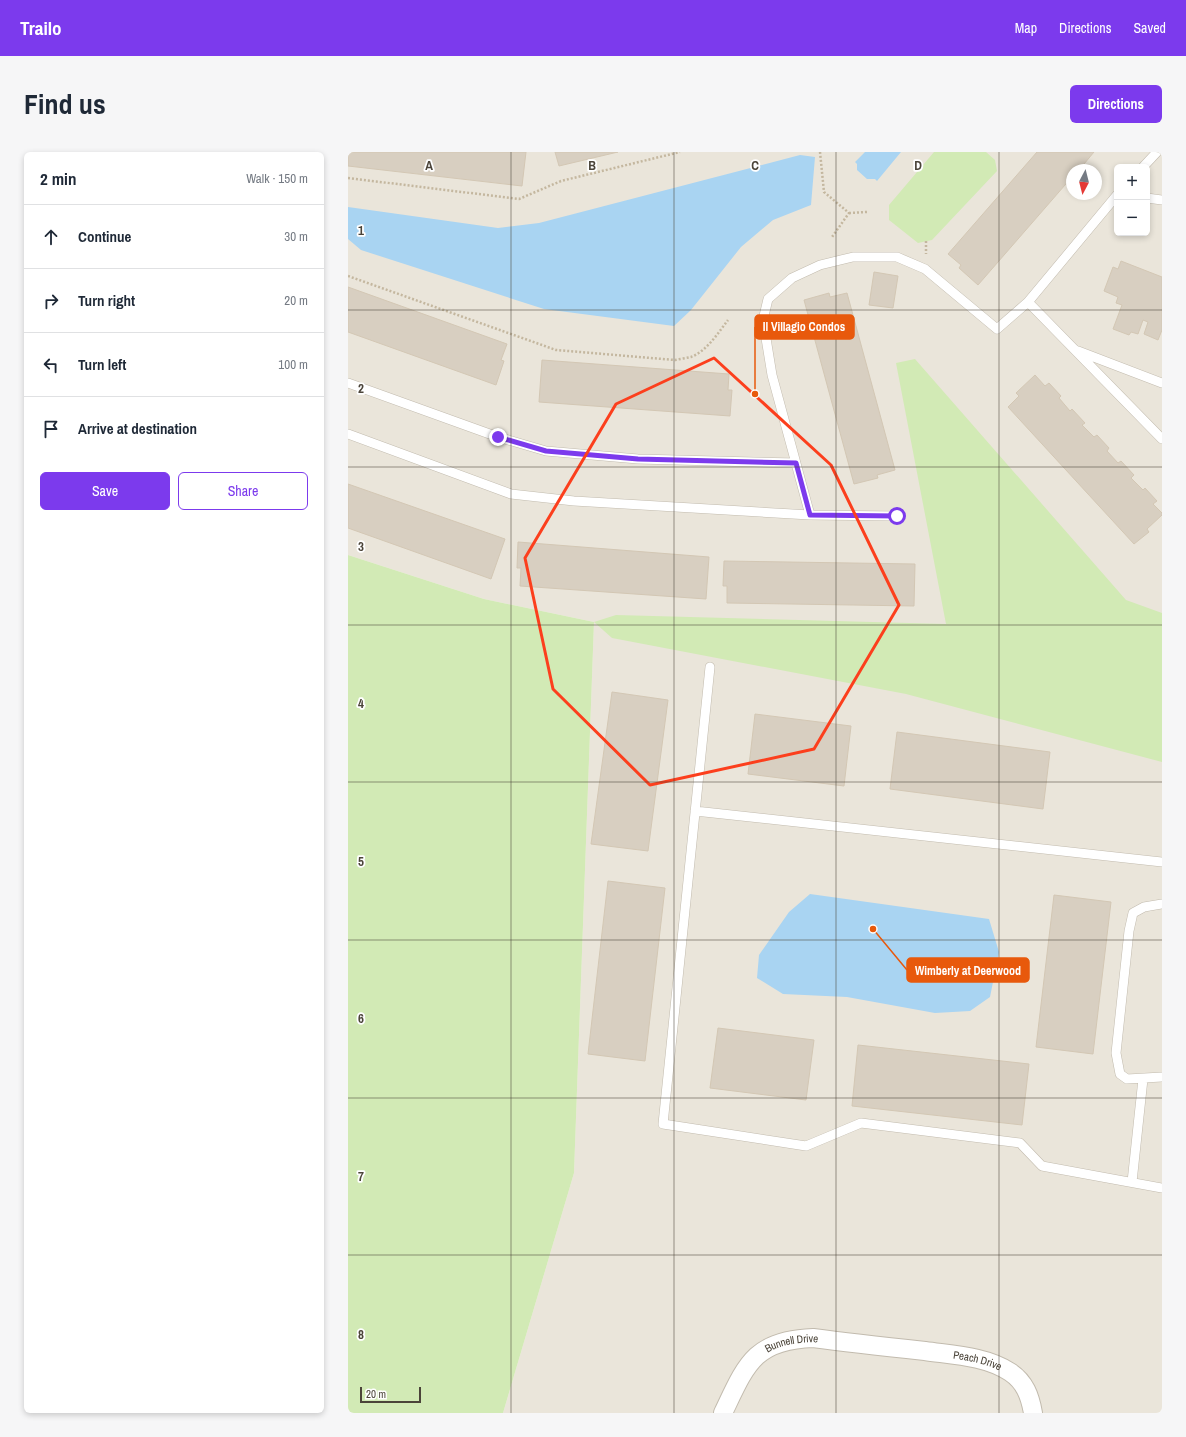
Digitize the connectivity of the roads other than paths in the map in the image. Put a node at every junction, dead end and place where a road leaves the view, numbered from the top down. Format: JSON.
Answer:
{"nodes":[{"id":1,"x":1157,"y":152,"type":"edge"},
{"id":2,"x":1146,"y":164,"type":"edge"},
{"id":3,"x":1150,"y":198,"type":"edge"},
{"id":4,"x":1114,"y":199,"type":"edge"},
{"id":5,"x":1162,"y":200,"type":"edge"},
{"id":6,"x":1028,"y":302,"type":"junction"},
{"id":7,"x":1074,"y":349,"type":"junction"},
{"id":8,"x":348,"y":382,"type":"edge"},
{"id":9,"x":1162,"y":382,"type":"edge"},
{"id":10,"x":348,"y":434,"type":"edge"},
{"id":11,"x":1162,"y":439,"type":"edge"},
{"id":12,"x":796,"y":463,"type":"junction"},
{"id":13,"x":810,"y":515,"type":"junction"},
{"id":14,"x":897,"y":516,"type":"dead end"},
{"id":15,"x":710,"y":667,"type":"dead end"},
{"id":16,"x":695,"y":811,"type":"junction"},
{"id":17,"x":1162,"y":862,"type":"edge"},
{"id":18,"x":1162,"y":904,"type":"edge"},
{"id":19,"x":1142,"y":1078,"type":"junction"},
{"id":20,"x":1162,"y":1078,"type":"edge"},
{"id":21,"x":1132,"y":1182,"type":"junction"},
{"id":22,"x":1162,"y":1188,"type":"edge"},
{"id":23,"x":895,"y":1348,"type":"joint"},
{"id":24,"x":723,"y":1413,"type":"edge"},
{"id":25,"x":1033,"y":1413,"type":"edge"}],
"edges":[{"from":1,"to":2,"type":"lane"},
{"from":3,"to":5,"type":"lane"},
{"from":4,"to":6,"type":"lane"},
{"from":6,"to":7,"type":"lane"},
{"from":6,"to":12,"type":"lane"},
{"from":7,"to":9,"type":"lane"},
{"from":7,"to":11,"type":"lane"},
{"from":8,"to":12,"type":"lane"},
{"from":10,"to":13,"type":"lane"},
{"from":12,"to":13,"type":"lane"},
{"from":13,"to":14,"type":"lane"},
{"from":15,"to":16,"type":"lane"},
{"from":16,"to":17,"type":"lane"},
{"from":16,"to":21,"type":"lane"},
{"from":18,"to":19,"type":"lane"},
{"from":19,"to":20,"type":"lane"},
{"from":19,"to":21,"type":"lane"},
{"from":21,"to":22,"type":"lane"},
{"from":23,"to":24,"type":"street","name":"Bunnell Drive"},
{"from":23,"to":25,"type":"street","name":"Peach Drive"}]}
